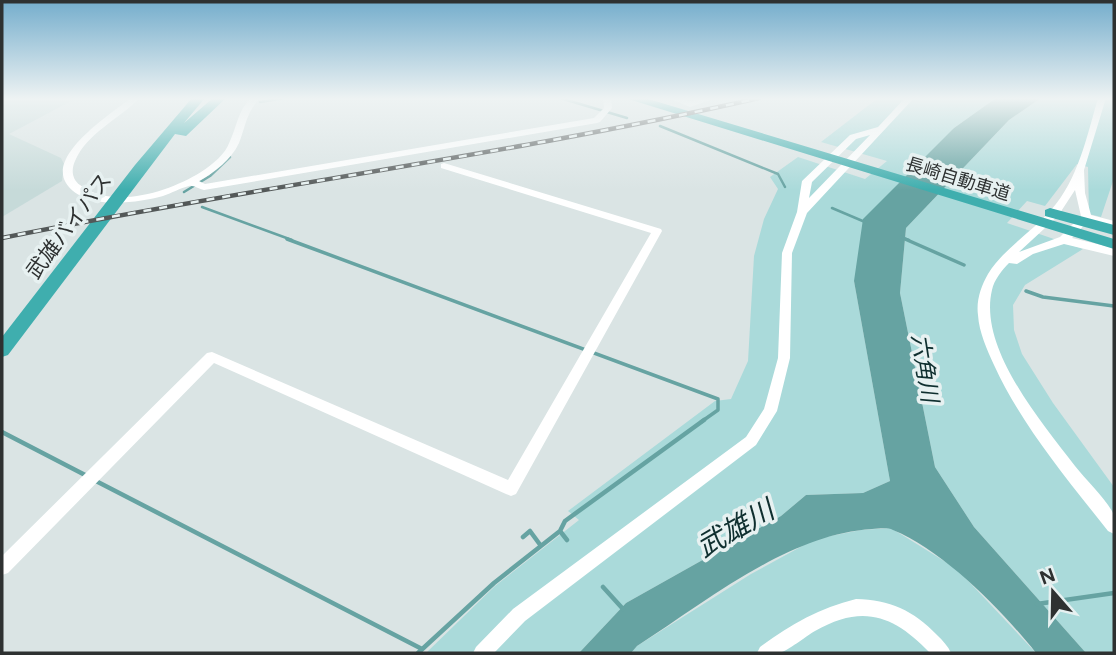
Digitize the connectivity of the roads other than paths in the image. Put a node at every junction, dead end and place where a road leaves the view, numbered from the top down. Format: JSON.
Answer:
{"nodes":[{"id":1,"x":100,"y":129,"type":"edge"},
{"id":2,"x":167,"y":129,"type":"edge"},
{"id":3,"x":175,"y":129,"type":"edge"},
{"id":4,"x":186,"y":129,"type":"edge"},
{"id":5,"x":237,"y":129,"type":"edge"},
{"id":6,"x":547,"y":129,"type":"edge"},
{"id":7,"x":732,"y":129,"type":"edge"},
{"id":8,"x":757,"y":129,"type":"edge"},
{"id":9,"x":880,"y":129,"type":"edge"},
{"id":10,"x":1093,"y":129,"type":"edge"},
{"id":11,"x":444,"y":166,"type":"dead end"},
{"id":12,"x":144,"y":167,"type":"junction"},
{"id":13,"x":1081,"y":168,"type":"junction"},
{"id":14,"x":190,"y":181,"type":"junction"},
{"id":15,"x":1086,"y":217,"type":"junction"},
{"id":16,"x":1114,"y":224,"type":"edge"},
{"id":17,"x":1114,"y":230,"type":"edge"},
{"id":18,"x":1064,"y":240,"type":"junction"},
{"id":19,"x":1114,"y":244,"type":"edge"},
{"id":20,"x":1114,"y":252,"type":"edge"},
{"id":21,"x":995,"y":273,"type":"junction"},
{"id":22,"x":2,"y":350,"type":"edge"},
{"id":23,"x":91,"y":479,"type":"joint"},
{"id":24,"x":1114,"y":526,"type":"edge"},
{"id":25,"x":2,"y":567,"type":"edge"},
{"id":26,"x":482,"y":653,"type":"edge"},
{"id":27,"x":766,"y":653,"type":"edge"},
{"id":28,"x":942,"y":653,"type":"edge"}],
"edges":[{"from":1,"to":14,"type":"street"},
{"from":2,"to":12,"type":"highway"},
{"from":3,"to":12,"type":"highway","name":"武雄バイパス"},
{"from":4,"to":12,"type":"highway"},
{"from":5,"to":14,"type":"street"},
{"from":6,"to":14,"type":"street"},
{"from":7,"to":19,"type":"highway","name":"長崎自動車道"},
{"from":8,"to":17,"type":"highway","name":"長崎自動車道"},
{"from":9,"to":26,"type":"street"},
{"from":10,"to":13,"type":"street"},
{"from":11,"to":23,"type":"street"},
{"from":12,"to":22,"type":"highway","name":"武雄バイパス"},
{"from":13,"to":15,"type":"street"},
{"from":13,"to":21,"type":"street"},
{"from":15,"to":16,"type":"street"},
{"from":15,"to":18,"type":"street"},
{"from":18,"to":20,"type":"street"},
{"from":18,"to":21,"type":"street"},
{"from":21,"to":24,"type":"street"},
{"from":23,"to":25,"type":"street"},
{"from":27,"to":28,"type":"street"}]}
